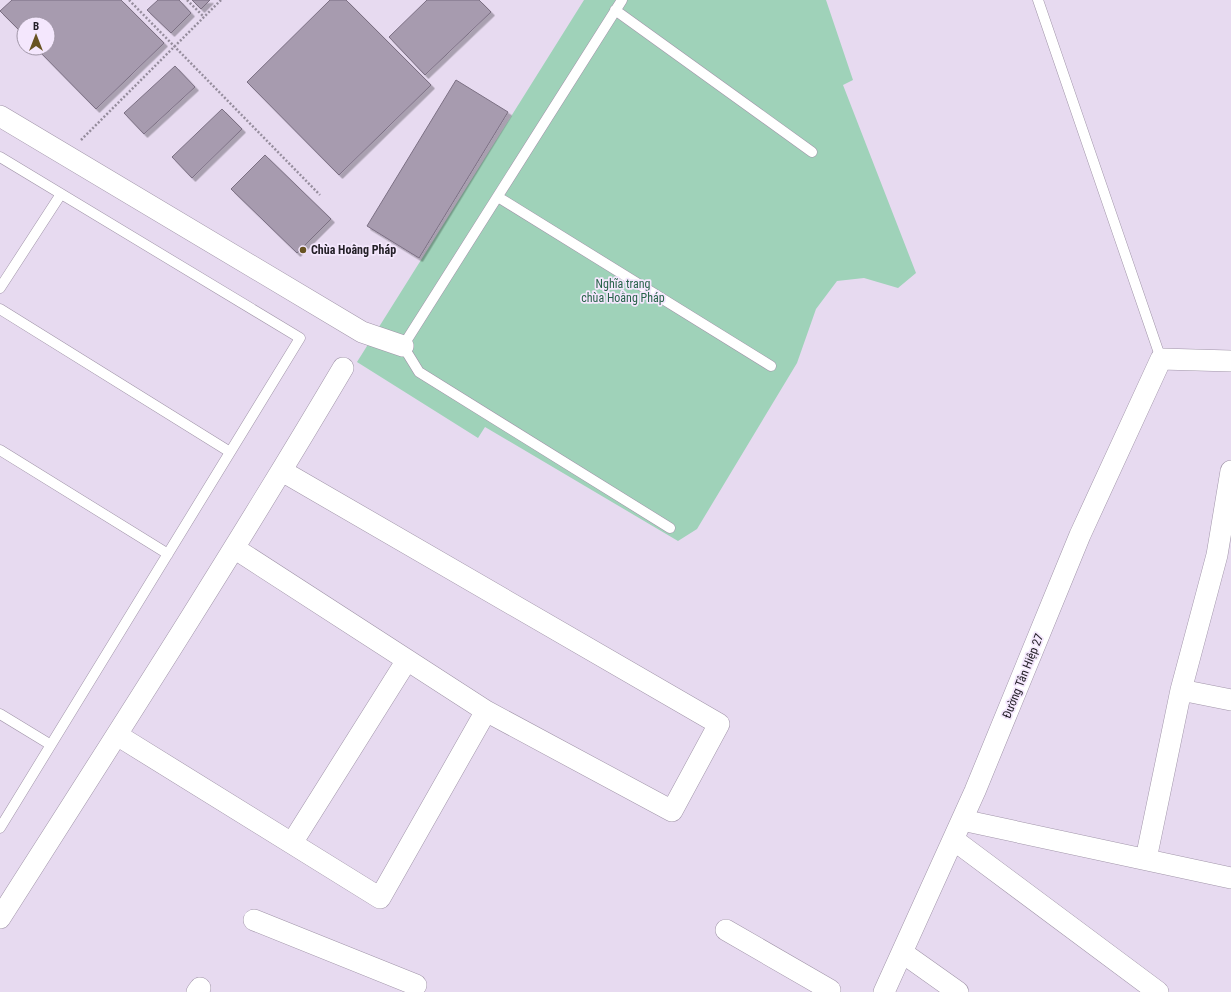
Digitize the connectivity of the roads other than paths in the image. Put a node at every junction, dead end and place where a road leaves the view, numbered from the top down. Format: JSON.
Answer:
{"nodes":[{"id":1,"x":622,"y":0,"type":"edge"},
{"id":2,"x":1038,"y":0,"type":"edge"},
{"id":3,"x":615,"y":10,"type":"junction"},
{"id":4,"x":0,"y":116,"type":"edge"},
{"id":5,"x":812,"y":152,"type":"dead end"},
{"id":6,"x":0,"y":157,"type":"edge"},
{"id":7,"x":61,"y":194,"type":"junction"},
{"id":8,"x":498,"y":197,"type":"junction"},
{"id":9,"x":0,"y":288,"type":"edge"},
{"id":10,"x":0,"y":310,"type":"edge"},
{"id":11,"x":403,"y":346,"type":"junction"},
{"id":12,"x":1161,"y":360,"type":"junction"},
{"id":13,"x":1231,"y":361,"type":"edge"},
{"id":14,"x":771,"y":366,"type":"dead end"},
{"id":15,"x":343,"y":368,"type":"dead end"},
{"id":16,"x":0,"y":450,"type":"edge"},
{"id":17,"x":230,"y":452,"type":"junction"},
{"id":18,"x":282,"y":471,"type":"junction"},
{"id":19,"x":1231,"y":471,"type":"edge"},
{"id":20,"x":670,"y":528,"type":"dead end"},
{"id":21,"x":234,"y":548,"type":"junction"},
{"id":22,"x":168,"y":554,"type":"junction"},
{"id":23,"x":1224,"y":556,"type":"edge"},
{"id":24,"x":407,"y":660,"type":"junction"},
{"id":25,"x":1181,"y":690,"type":"junction"},
{"id":26,"x":1231,"y":700,"type":"edge"},
{"id":27,"x":486,"y":711,"type":"junction"},
{"id":28,"x":0,"y":714,"type":"edge"},
{"id":29,"x":117,"y":734,"type":"junction"},
{"id":30,"x":51,"y":745,"type":"junction"},
{"id":31,"x":962,"y":820,"type":"junction"},
{"id":32,"x":0,"y":828,"type":"edge"},
{"id":33,"x":954,"y":840,"type":"junction"},
{"id":34,"x":292,"y":843,"type":"junction"},
{"id":35,"x":1146,"y":859,"type":"junction"},
{"id":36,"x":1231,"y":878,"type":"edge"},
{"id":37,"x":0,"y":918,"type":"edge"},
{"id":38,"x":254,"y":920,"type":"dead end"},
{"id":39,"x":726,"y":930,"type":"dead end"},
{"id":40,"x":902,"y":953,"type":"junction"},
{"id":41,"x":419,"y":990,"type":"edge"},
{"id":42,"x":829,"y":992,"type":"edge"},
{"id":43,"x":884,"y":992,"type":"edge"},
{"id":44,"x":958,"y":992,"type":"edge"},
{"id":45,"x":1158,"y":992,"type":"edge"}],
"edges":[{"from":1,"to":3,"type":"lane"},
{"from":2,"to":12,"type":"lane"},
{"from":3,"to":5,"type":"lane"},
{"from":3,"to":8,"type":"lane"},
{"from":4,"to":11,"type":"street"},
{"from":6,"to":7,"type":"lane"},
{"from":7,"to":9,"type":"lane"},
{"from":7,"to":17,"type":"lane"},
{"from":8,"to":11,"type":"lane"},
{"from":8,"to":14,"type":"lane"},
{"from":10,"to":17,"type":"lane"},
{"from":11,"to":20,"type":"lane"},
{"from":12,"to":13,"type":"street"},
{"from":12,"to":31,"type":"street","name":"Đường Tân Hiệp 27"},
{"from":15,"to":18,"type":"street"},
{"from":16,"to":22,"type":"lane"},
{"from":17,"to":22,"type":"lane"},
{"from":18,"to":21,"type":"street"},
{"from":18,"to":27,"type":"street"},
{"from":19,"to":23,"type":"street"},
{"from":21,"to":24,"type":"street"},
{"from":21,"to":29,"type":"street"},
{"from":22,"to":30,"type":"lane"},
{"from":23,"to":25,"type":"street"},
{"from":24,"to":27,"type":"street"},
{"from":24,"to":34,"type":"street"},
{"from":25,"to":26,"type":"street"},
{"from":25,"to":35,"type":"street"},
{"from":27,"to":34,"type":"street"},
{"from":28,"to":30,"type":"lane"},
{"from":29,"to":34,"type":"street"},
{"from":29,"to":37,"type":"street"},
{"from":30,"to":32,"type":"lane"},
{"from":31,"to":33,"type":"street","name":"Đường Tân Hiệp 27"},
{"from":31,"to":35,"type":"street"},
{"from":33,"to":40,"type":"street","name":"Đường Tân Hiệp 27"},
{"from":33,"to":45,"type":"street"},
{"from":35,"to":36,"type":"street"},
{"from":38,"to":41,"type":"street"},
{"from":39,"to":42,"type":"street"},
{"from":40,"to":43,"type":"street","name":"Đường Tân Hiệp 27"},
{"from":40,"to":44,"type":"street"}]}
